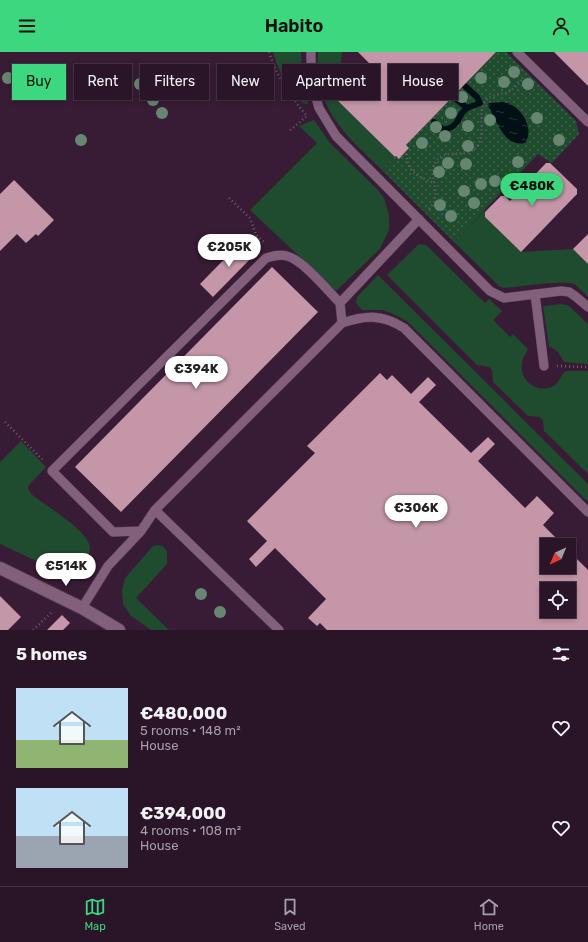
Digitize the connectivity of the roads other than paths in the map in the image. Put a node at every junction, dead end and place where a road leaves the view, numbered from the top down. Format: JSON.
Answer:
{"nodes":[{"id":1,"x":311,"y":52,"type":"edge"},
{"id":2,"x":517,"y":52,"type":"edge"},
{"id":3,"x":588,"y":122,"type":"edge"},
{"id":4,"x":419,"y":219,"type":"junction"},
{"id":5,"x":535,"y":294,"type":"junction"},
{"id":6,"x":340,"y":303,"type":"junction"},
{"id":7,"x":588,"y":307,"type":"edge"},
{"id":8,"x":342,"y":323,"type":"junction"},
{"id":9,"x":544,"y":366,"type":"road end"},
{"id":10,"x":155,"y":510,"type":"junction"},
{"id":11,"x":588,"y":512,"type":"edge"},
{"id":12,"x":141,"y":531,"type":"junction"},
{"id":13,"x":0,"y":568,"type":"edge"},
{"id":14,"x":82,"y":608,"type":"junction"},
{"id":15,"x":119,"y":630,"type":"edge"},
{"id":16,"x":278,"y":630,"type":"edge"}],
"edges":[{"from":1,"to":4,"type":"lane"},
{"from":2,"to":3,"type":"lane"},
{"from":4,"to":5,"type":"lane"},
{"from":4,"to":6,"type":"lane"},
{"from":5,"to":7,"type":"lane"},
{"from":5,"to":9,"type":"lane"},
{"from":6,"to":8,"type":"lane"},
{"from":6,"to":12,"type":"lane"},
{"from":8,"to":10,"type":"lane"},
{"from":8,"to":11,"type":"lane"},
{"from":10,"to":12,"type":"lane"},
{"from":10,"to":16,"type":"lane"},
{"from":12,"to":14,"type":"lane"},
{"from":13,"to":14,"type":"street"},
{"from":14,"to":15,"type":"street"}]}
